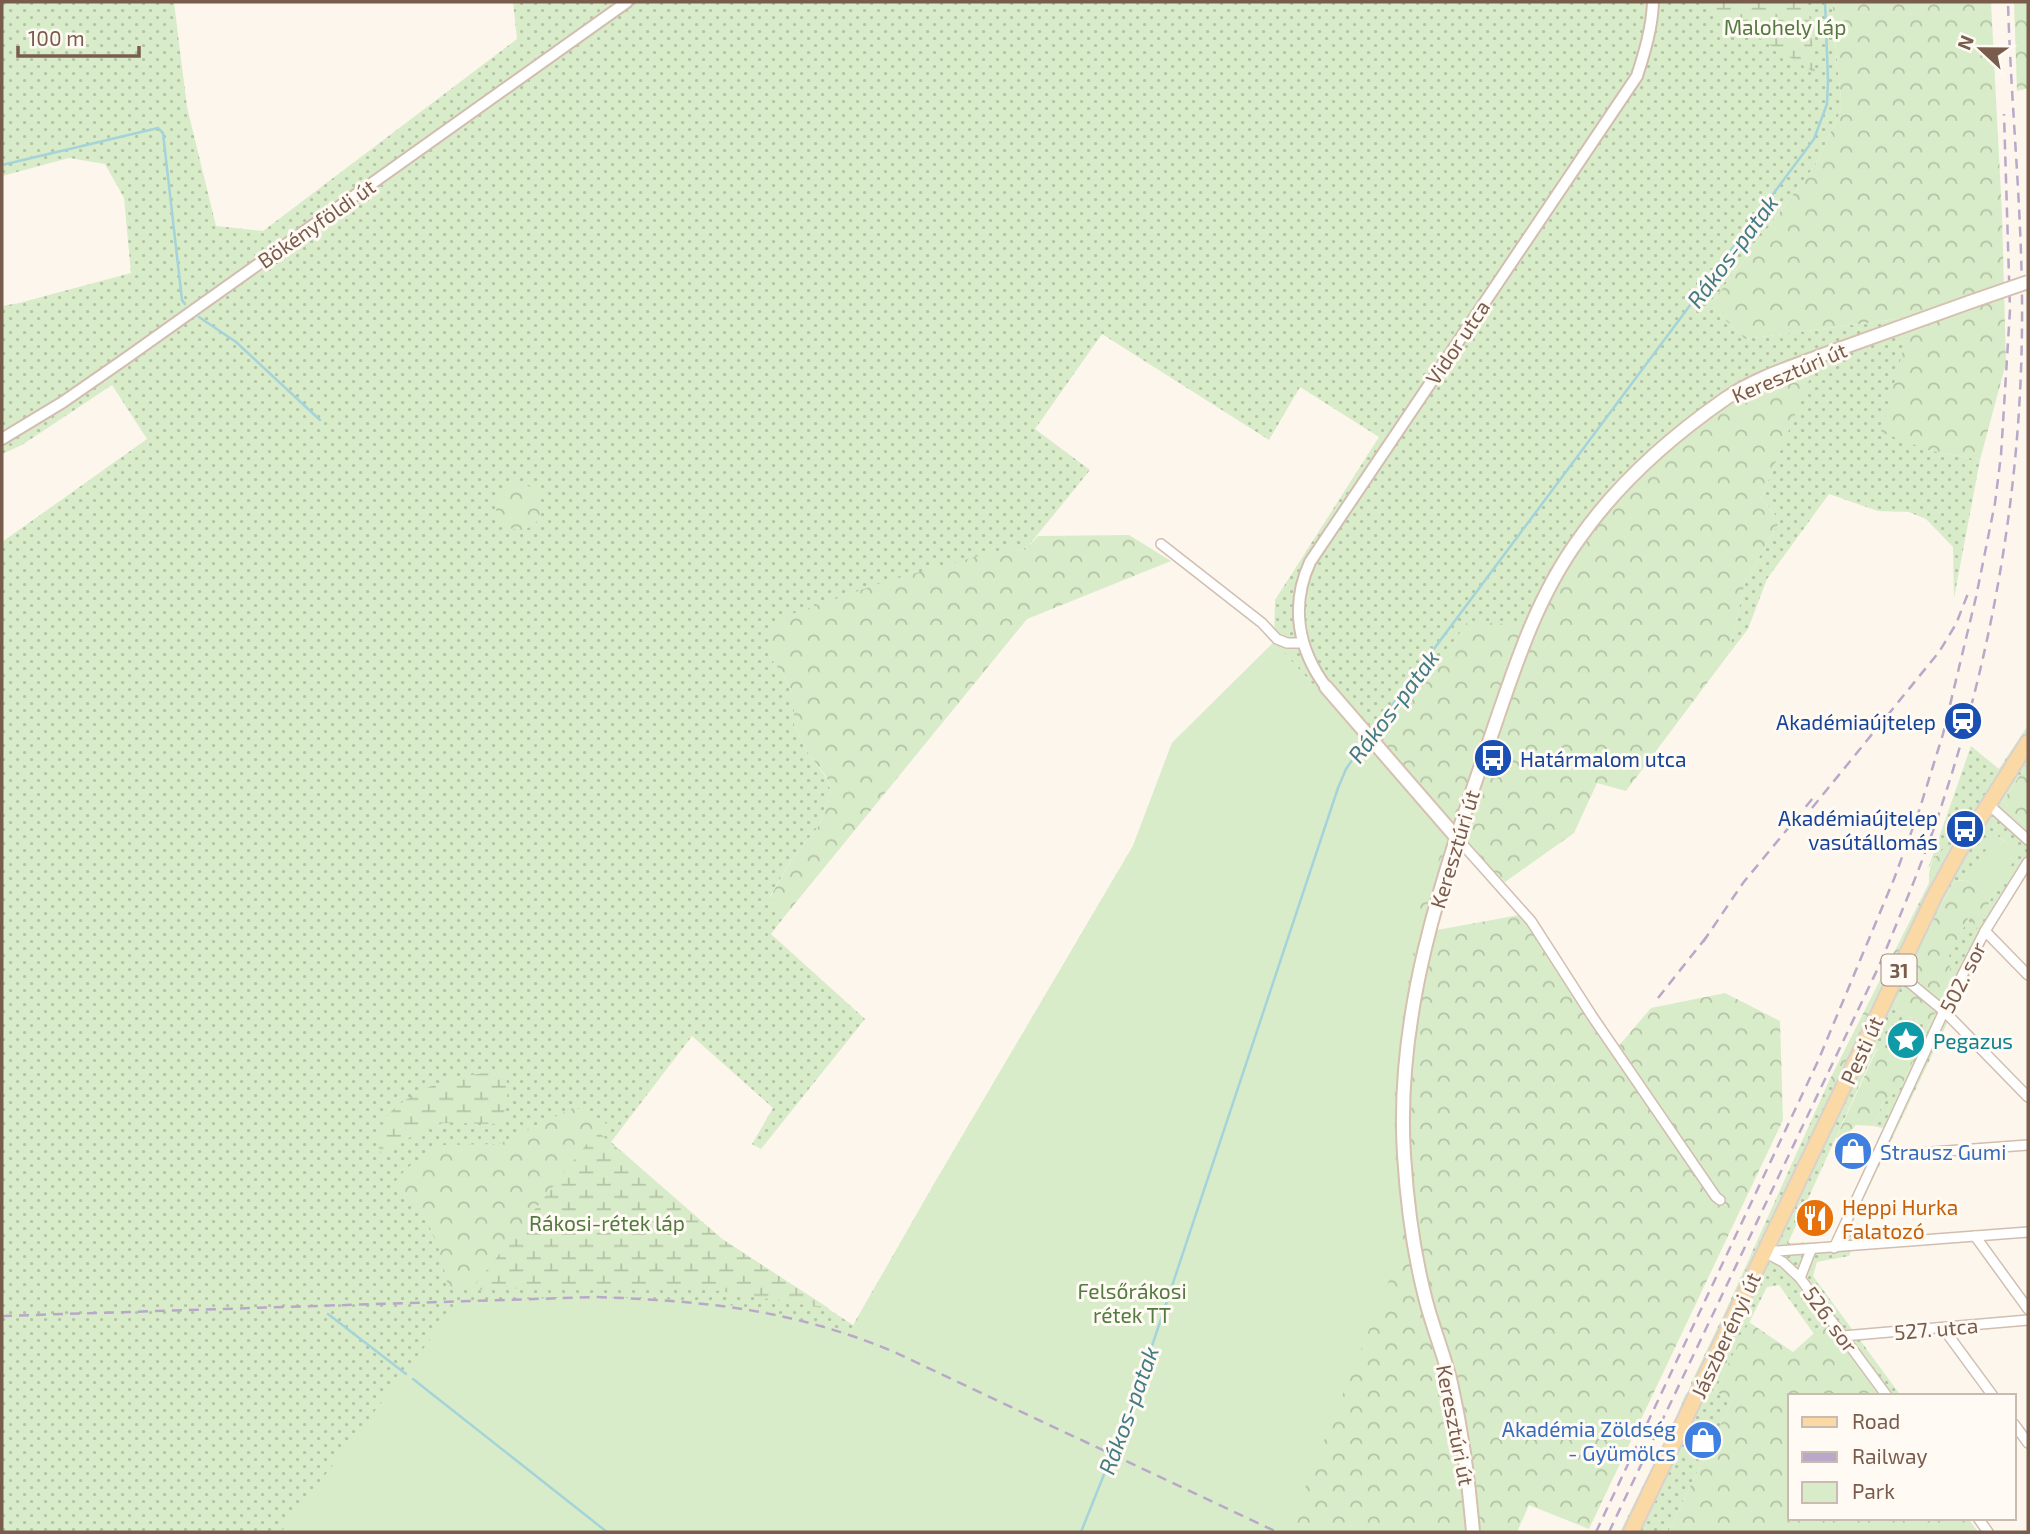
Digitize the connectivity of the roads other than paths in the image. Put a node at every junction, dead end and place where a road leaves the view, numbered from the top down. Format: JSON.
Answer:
{"nodes":[{"id":1,"x":626,"y":2,"type":"edge"},
{"id":2,"x":1653,"y":2,"type":"edge"},
{"id":3,"x":2028,"y":282,"type":"edge"},
{"id":4,"x":2,"y":439,"type":"edge"},
{"id":5,"x":1161,"y":544,"type":"dead end"},
{"id":6,"x":1302,"y":643,"type":"junction"},
{"id":7,"x":1326,"y":687,"type":"joint"},
{"id":8,"x":2028,"y":742,"type":"edge"},
{"id":9,"x":1988,"y":804,"type":"junction"},
{"id":10,"x":1466,"y":809,"type":"junction"},
{"id":11,"x":1443,"y":821,"type":"junction"},
{"id":12,"x":1456,"y":837,"type":"junction"},
{"id":13,"x":2028,"y":840,"type":"edge"},
{"id":14,"x":2028,"y":862,"type":"edge"},
{"id":15,"x":1985,"y":931,"type":"junction"},
{"id":16,"x":1898,"y":972,"type":"junction"},
{"id":17,"x":2028,"y":975,"type":"edge"},
{"id":18,"x":1944,"y":1011,"type":"junction"},
{"id":19,"x":2028,"y":1097,"type":"edge"},
{"id":20,"x":2028,"y":1145,"type":"edge"},
{"id":21,"x":1878,"y":1156,"type":"junction"},
{"id":22,"x":1720,"y":1200,"type":"dead end"},
{"id":23,"x":2028,"y":1232,"type":"edge"},
{"id":24,"x":1975,"y":1236,"type":"junction"},
{"id":25,"x":1834,"y":1248,"type":"junction"},
{"id":26,"x":1811,"y":1250,"type":"junction"},
{"id":27,"x":1765,"y":1252,"type":"junction"},
{"id":28,"x":1800,"y":1278,"type":"junction"},
{"id":29,"x":2028,"y":1309,"type":"edge"},
{"id":30,"x":2028,"y":1320,"type":"edge"},
{"id":31,"x":1943,"y":1328,"type":"junction"},
{"id":32,"x":1843,"y":1336,"type":"junction"},
{"id":33,"x":1886,"y":1394,"type":"edge"},
{"id":34,"x":1992,"y":1394,"type":"edge"},
{"id":35,"x":2016,"y":1427,"type":"edge"},
{"id":36,"x":2028,"y":1443,"type":"edge"},
{"id":37,"x":1473,"y":1532,"type":"edge"},
{"id":38,"x":1631,"y":1532,"type":"edge"}],
"edges":[{"from":1,"to":4,"type":"street","name":"Bökényföldi út"},
{"from":2,"to":6,"type":"street","name":"Vidor utca"},
{"from":3,"to":10,"type":"main road","name":"Keresztúri út","bridge":true},
{"from":5,"to":6,"type":"street"},
{"from":6,"to":7,"type":"street","name":"Vidor utca"},
{"from":7,"to":11,"type":"main road"},
{"from":8,"to":9,"type":"main road","name":"Pesti út","number":"31"},
{"from":9,"to":13,"type":"street"},
{"from":9,"to":16,"type":"main road","name":"Pesti út","number":"31"},
{"from":10,"to":11,"type":"main road"},
{"from":10,"to":12,"type":"main road","name":"Keresztúri út"},
{"from":11,"to":12,"type":"main road"},
{"from":12,"to":22,"type":"street"},
{"from":12,"to":37,"type":"main road","name":"Keresztúri út"},
{"from":14,"to":15,"type":"street","name":"502. sor"},
{"from":15,"to":17,"type":"street"},
{"from":15,"to":18,"type":"street","name":"502. sor"},
{"from":16,"to":18,"type":"street"},
{"from":16,"to":27,"type":"main road","name":"Pesti út","number":"31"},
{"from":18,"to":19,"type":"street"},
{"from":18,"to":21,"type":"street","name":"502. sor"},
{"from":20,"to":21,"type":"street"},
{"from":21,"to":25,"type":"street","name":"502. sor"},
{"from":23,"to":24,"type":"street"},
{"from":24,"to":25,"type":"street"},
{"from":24,"to":29,"type":"street"},
{"from":25,"to":26,"type":"street"},
{"from":26,"to":27,"type":"street"},
{"from":26,"to":28,"type":"street"},
{"from":27,"to":28,"type":"street","name":"526. sor"},
{"from":27,"to":38,"type":"main road","name":"Jászberényi út","number":"31"},
{"from":28,"to":32,"type":"street","name":"526. sor"},
{"from":30,"to":31,"type":"street","name":"527. utca"},
{"from":31,"to":32,"type":"street","name":"527. utca"},
{"from":31,"to":34,"type":"street"},
{"from":32,"to":33,"type":"street","name":"526. sor"},
{"from":35,"to":36,"type":"street"}]}
